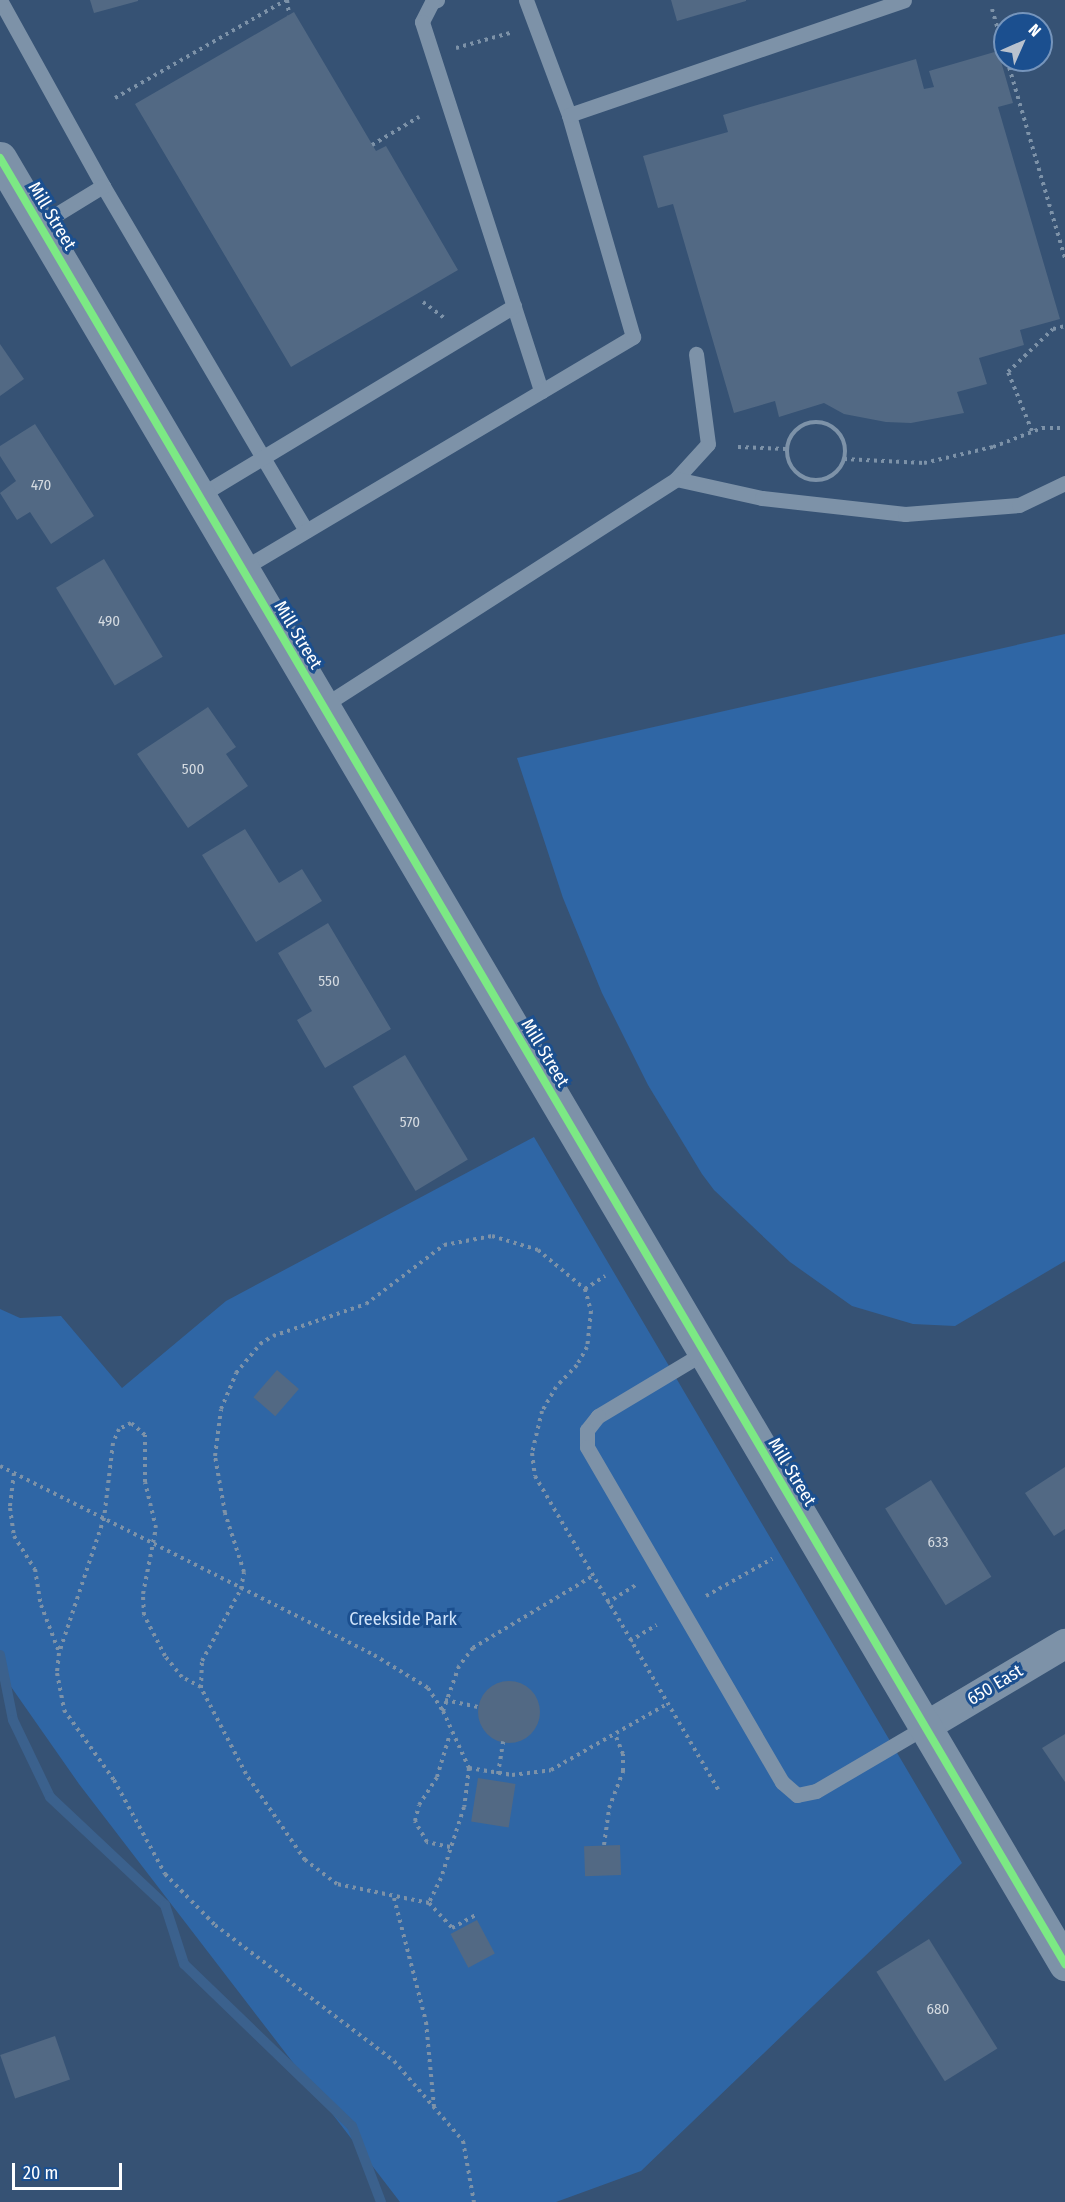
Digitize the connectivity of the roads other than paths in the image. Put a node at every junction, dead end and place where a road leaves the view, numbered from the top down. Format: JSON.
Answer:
{"nodes":[{"id":1,"x":0,"y":0,"type":"edge"},
{"id":2,"x":437,"y":0,"type":"edge"},
{"id":3,"x":526,"y":0,"type":"edge"},
{"id":4,"x":904,"y":0,"type":"edge"},
{"id":5,"x":568,"y":115,"type":"junction"},
{"id":6,"x":0,"y":158,"type":"edge"},
{"id":7,"x":103,"y":186,"type":"junction"},
{"id":8,"x":39,"y":225,"type":"junction"},
{"id":9,"x":514,"y":306,"type":"junction"},
{"id":10,"x":696,"y":354,"type":"dead end"},
{"id":11,"x":541,"y":392,"type":"junction"},
{"id":12,"x":264,"y":459,"type":"junction"},
{"id":13,"x":675,"y":479,"type":"junction"},
{"id":14,"x":1065,"y":483,"type":"edge"},
{"id":15,"x":200,"y":496,"type":"junction"},
{"id":16,"x":306,"y":531,"type":"junction"},
{"id":17,"x":242,"y":569,"type":"junction"},
{"id":18,"x":323,"y":706,"type":"junction"},
{"id":19,"x":705,"y":1352,"type":"junction"},
{"id":20,"x":1065,"y":1644,"type":"edge"},
{"id":21,"x":925,"y":1727,"type":"junction"},
{"id":22,"x":1065,"y":1964,"type":"edge"}],
"edges":[{"from":1,"to":7,"type":"lane"},
{"from":2,"to":9,"type":"lane"},
{"from":3,"to":5,"type":"lane"},
{"from":4,"to":5,"type":"lane"},
{"from":5,"to":11,"type":"lane"},
{"from":6,"to":8,"type":"street","name":"Mill Street"},
{"from":7,"to":8,"type":"lane"},
{"from":7,"to":12,"type":"lane"},
{"from":8,"to":15,"type":"street","name":"Mill Street"},
{"from":9,"to":11,"type":"lane"},
{"from":9,"to":12,"type":"lane"},
{"from":10,"to":13,"type":"lane"},
{"from":11,"to":16,"type":"lane"},
{"from":12,"to":15,"type":"lane"},
{"from":12,"to":16,"type":"lane"},
{"from":13,"to":14,"type":"lane"},
{"from":13,"to":18,"type":"lane"},
{"from":15,"to":17,"type":"street","name":"Mill Street"},
{"from":16,"to":17,"type":"lane"},
{"from":17,"to":18,"type":"street","name":"Mill Street"},
{"from":18,"to":19,"type":"street","name":"Mill Street"},
{"from":19,"to":21,"type":"street","name":"Mill Street"},
{"from":19,"to":21,"type":"lane"},
{"from":20,"to":21,"type":"street","name":"650 East"},
{"from":21,"to":22,"type":"street","name":"Mill Street"}]}
